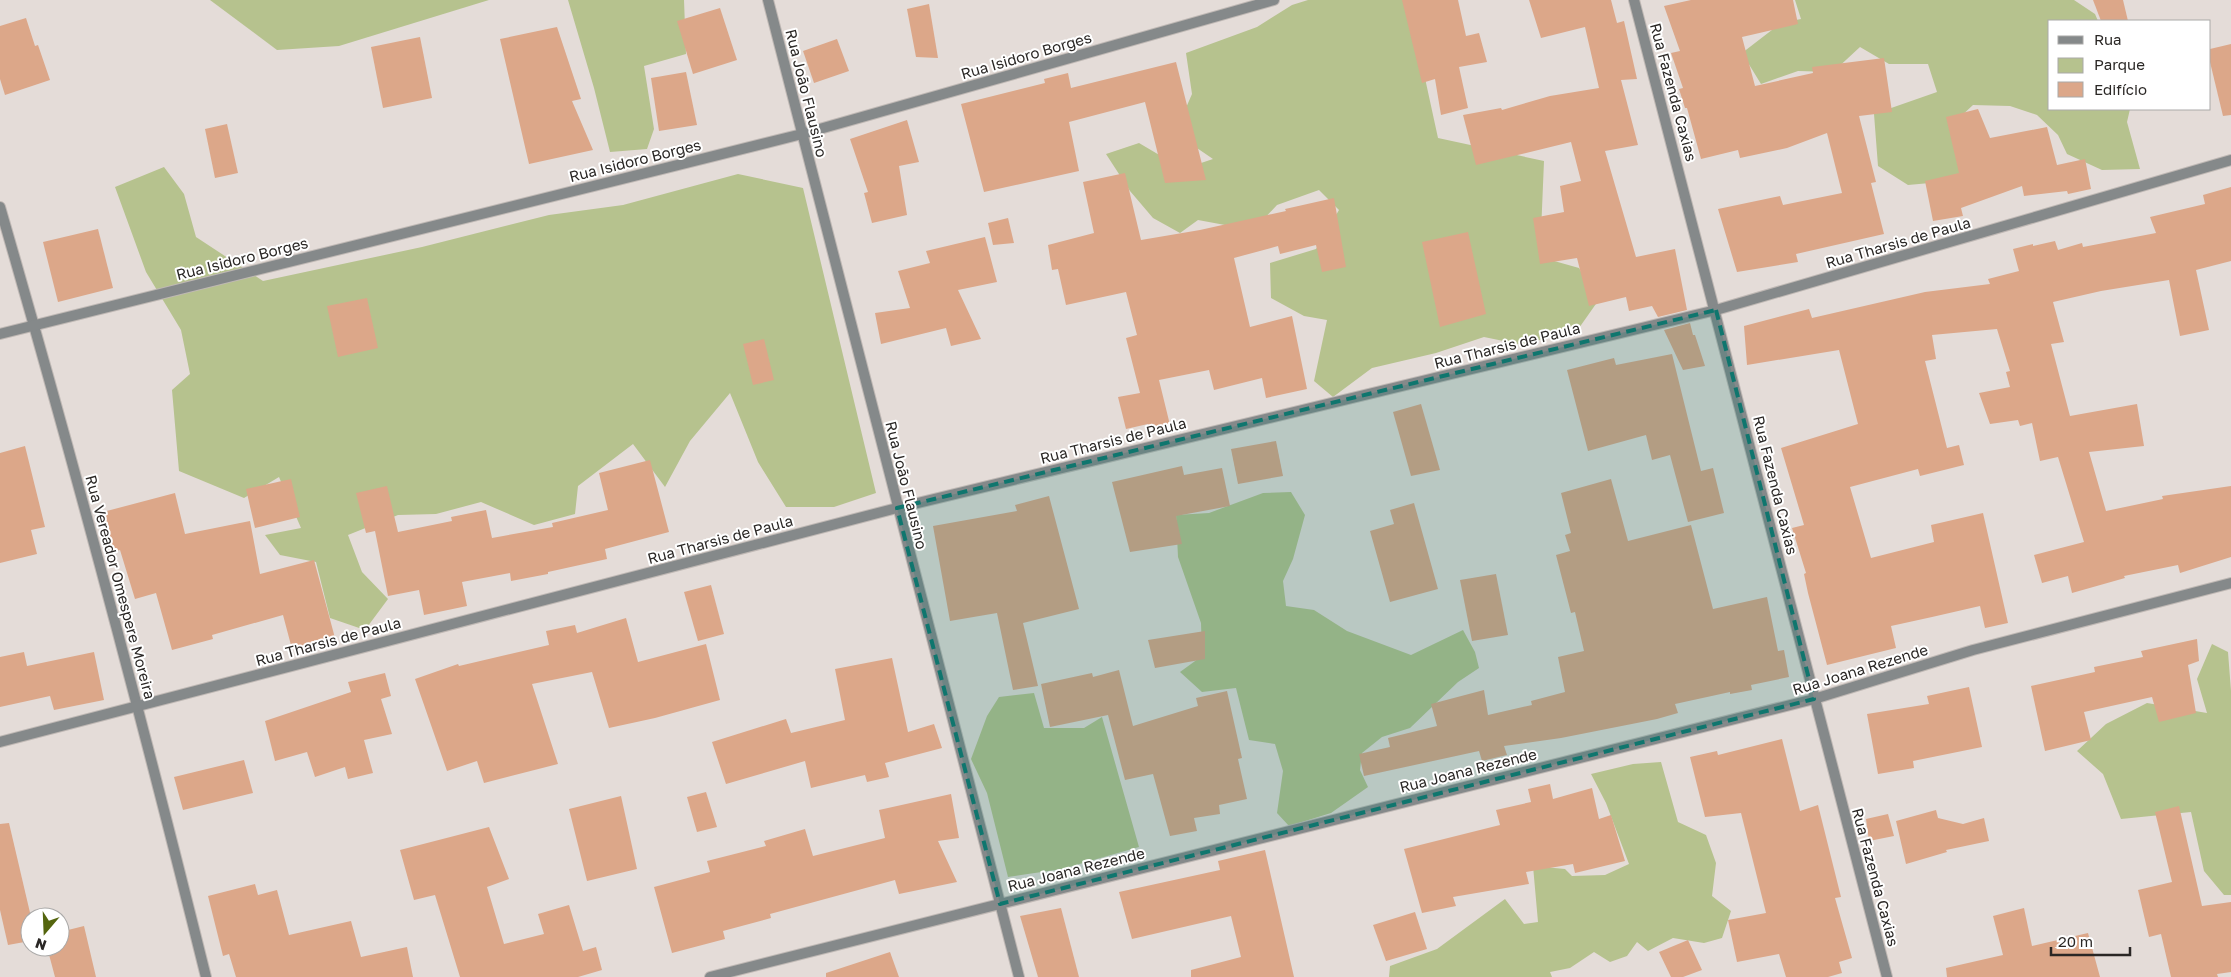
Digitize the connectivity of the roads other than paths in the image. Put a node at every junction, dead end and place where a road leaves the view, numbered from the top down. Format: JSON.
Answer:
{"nodes":[{"id":1,"x":768,"y":0,"type":"edge"},
{"id":2,"x":1274,"y":0,"type":"edge"},
{"id":3,"x":1634,"y":0,"type":"edge"},
{"id":4,"x":802,"y":134,"type":"junction"},
{"id":5,"x":2231,"y":160,"type":"edge"},
{"id":6,"x":0,"y":207,"type":"edge"},
{"id":7,"x":1716,"y":310,"type":"junction"},
{"id":8,"x":34,"y":325,"type":"junction"},
{"id":9,"x":0,"y":334,"type":"edge"},
{"id":10,"x":897,"y":508,"type":"junction"},
{"id":11,"x":2231,"y":583,"type":"edge"},
{"id":12,"x":1814,"y":699,"type":"junction"},
{"id":13,"x":139,"y":707,"type":"junction"},
{"id":14,"x":0,"y":742,"type":"edge"},
{"id":15,"x":1000,"y":904,"type":"junction"},
{"id":16,"x":206,"y":977,"type":"edge"},
{"id":17,"x":710,"y":977,"type":"edge"},
{"id":18,"x":1019,"y":977,"type":"edge"},
{"id":19,"x":1887,"y":977,"type":"edge"}],
"edges":[{"from":1,"to":4,"type":"street","name":"Rua João Flausino"},
{"from":2,"to":4,"type":"street","name":"Rua Isidoro Borges"},
{"from":3,"to":7,"type":"street","name":"Rua Fazenda Caxias"},
{"from":4,"to":8,"type":"street","name":"Rua Isidoro Borges"},
{"from":4,"to":10,"type":"street","name":"Rua João Flausino"},
{"from":5,"to":7,"type":"street","name":"Rua Tharsis de Paula"},
{"from":6,"to":8,"type":"street","name":"Rua Vereador Omespere Moreira"},
{"from":7,"to":10,"type":"street","name":"Rua Tharsis de Paula"},
{"from":7,"to":12,"type":"street","name":"Rua Fazenda Caxias"},
{"from":8,"to":9,"type":"street","name":"Rua Isidoro Borges"},
{"from":8,"to":13,"type":"street","name":"Rua Vereador Omespere Moreira"},
{"from":10,"to":13,"type":"street","name":"Rua Tharsis de Paula"},
{"from":10,"to":15,"type":"street","name":"Rua João Flausino"},
{"from":11,"to":12,"type":"street","name":"Rua Joana Rezende"},
{"from":12,"to":15,"type":"street","name":"Rua Joana Rezende"},
{"from":12,"to":19,"type":"street","name":"Rua Fazenda Caxias"},
{"from":13,"to":14,"type":"street","name":"Rua Tharsis de Paula"},
{"from":13,"to":16,"type":"street","name":"Rua Vereador Omespere Moreira"},
{"from":15,"to":17,"type":"street","name":"Rua Joana Rezende"},
{"from":15,"to":18,"type":"street","name":"Rua João Flausino"}]}
